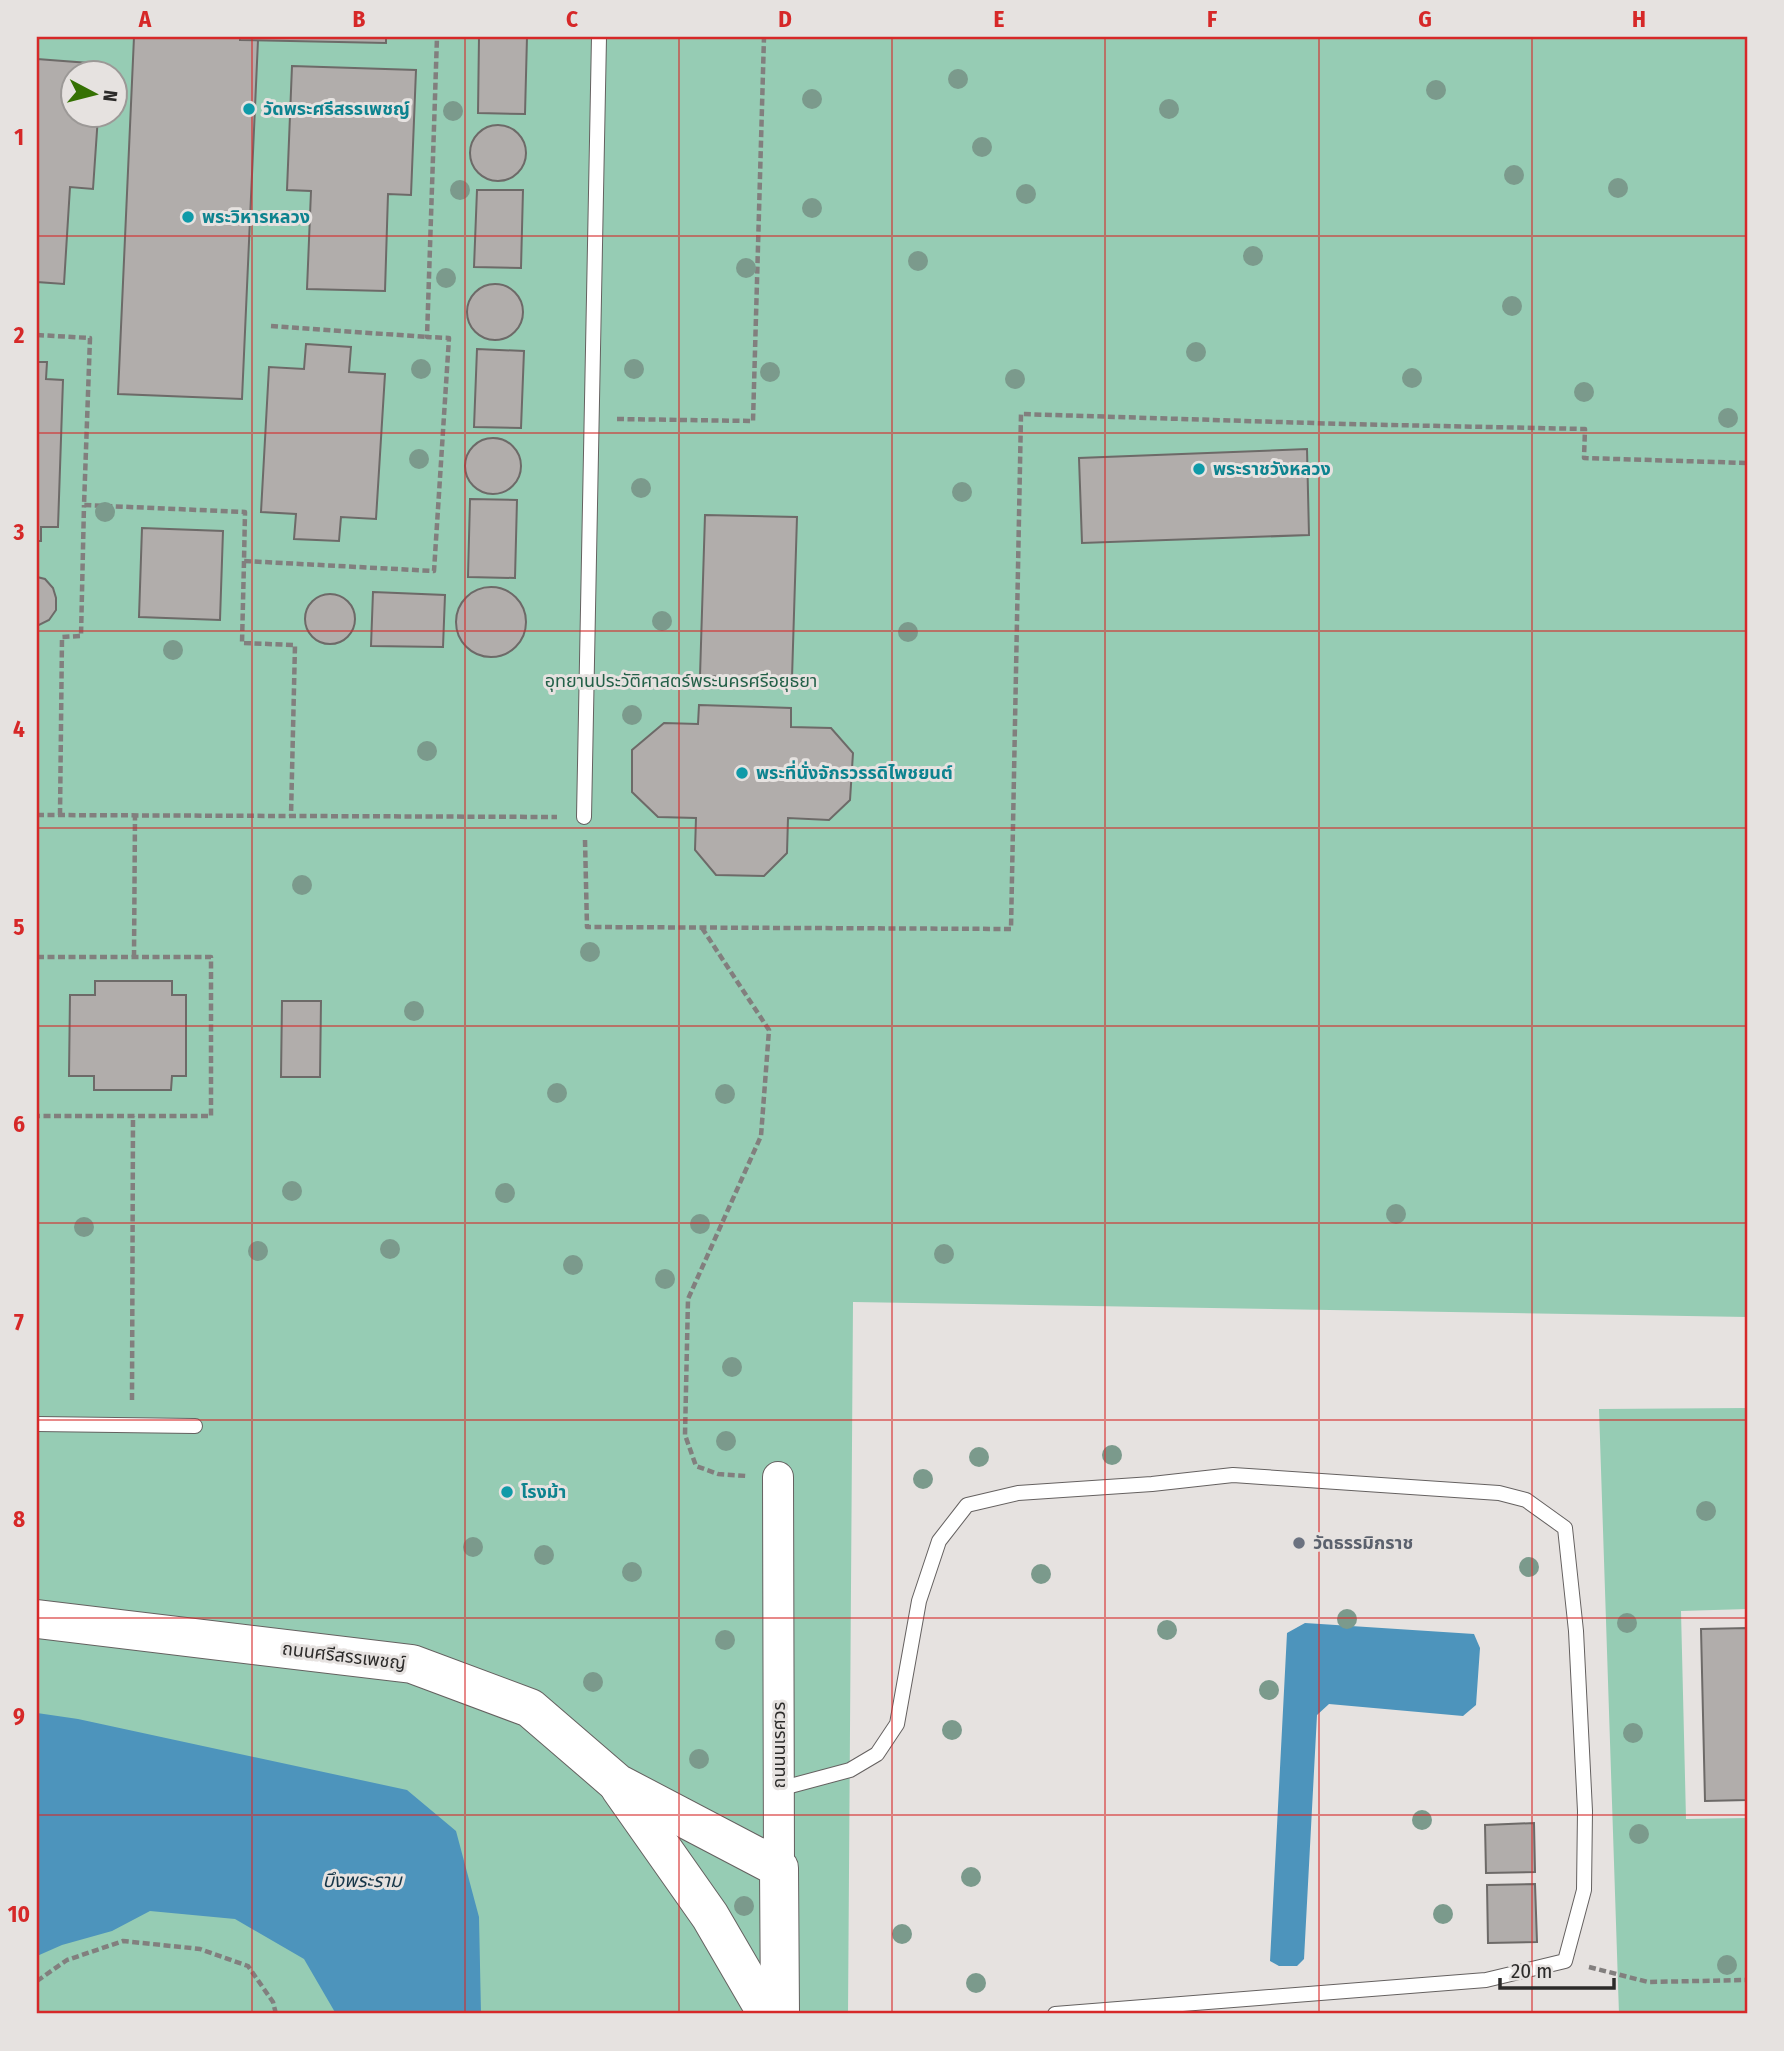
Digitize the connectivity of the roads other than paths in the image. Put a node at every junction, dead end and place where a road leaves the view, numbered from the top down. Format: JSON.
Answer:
{"nodes":[{"id":1,"x":599,"y":37,"type":"edge"},
{"id":2,"x":584,"y":817,"type":"road end"},
{"id":3,"x":37,"y":1424,"type":"edge"},
{"id":4,"x":195,"y":1426,"type":"dead end"},
{"id":5,"x":778,"y":1476,"type":"road end"},
{"id":6,"x":37,"y":1619,"type":"edge"},
{"id":7,"x":617,"y":1783,"type":"junction"},
{"id":8,"x":779,"y":1789,"type":"junction"},
{"id":9,"x":779,"y":1868,"type":"junction"},
{"id":10,"x":767,"y":2014,"type":"edge"},
{"id":11,"x":780,"y":2014,"type":"edge"},
{"id":12,"x":1055,"y":2014,"type":"edge"}],
"edges":[{"from":1,"to":2,"type":"lane"},
{"from":3,"to":4,"type":"lane"},
{"from":5,"to":8,"type":"street","name":"ถนนนเรศวร"},
{"from":6,"to":7,"type":"street","name":"ถนนศรีสรรเพชญ์"},
{"from":7,"to":9,"type":"street","name":"ถนนศรีสรรเพชญ์"},
{"from":7,"to":10,"type":"street","name":"ถนนศรีสรรเพชญ์"},
{"from":8,"to":9,"type":"street","name":"ถนนนเรศวร"},
{"from":8,"to":12,"type":"lane"},
{"from":9,"to":11,"type":"street","name":"ถนนนเรศวร"}]}
